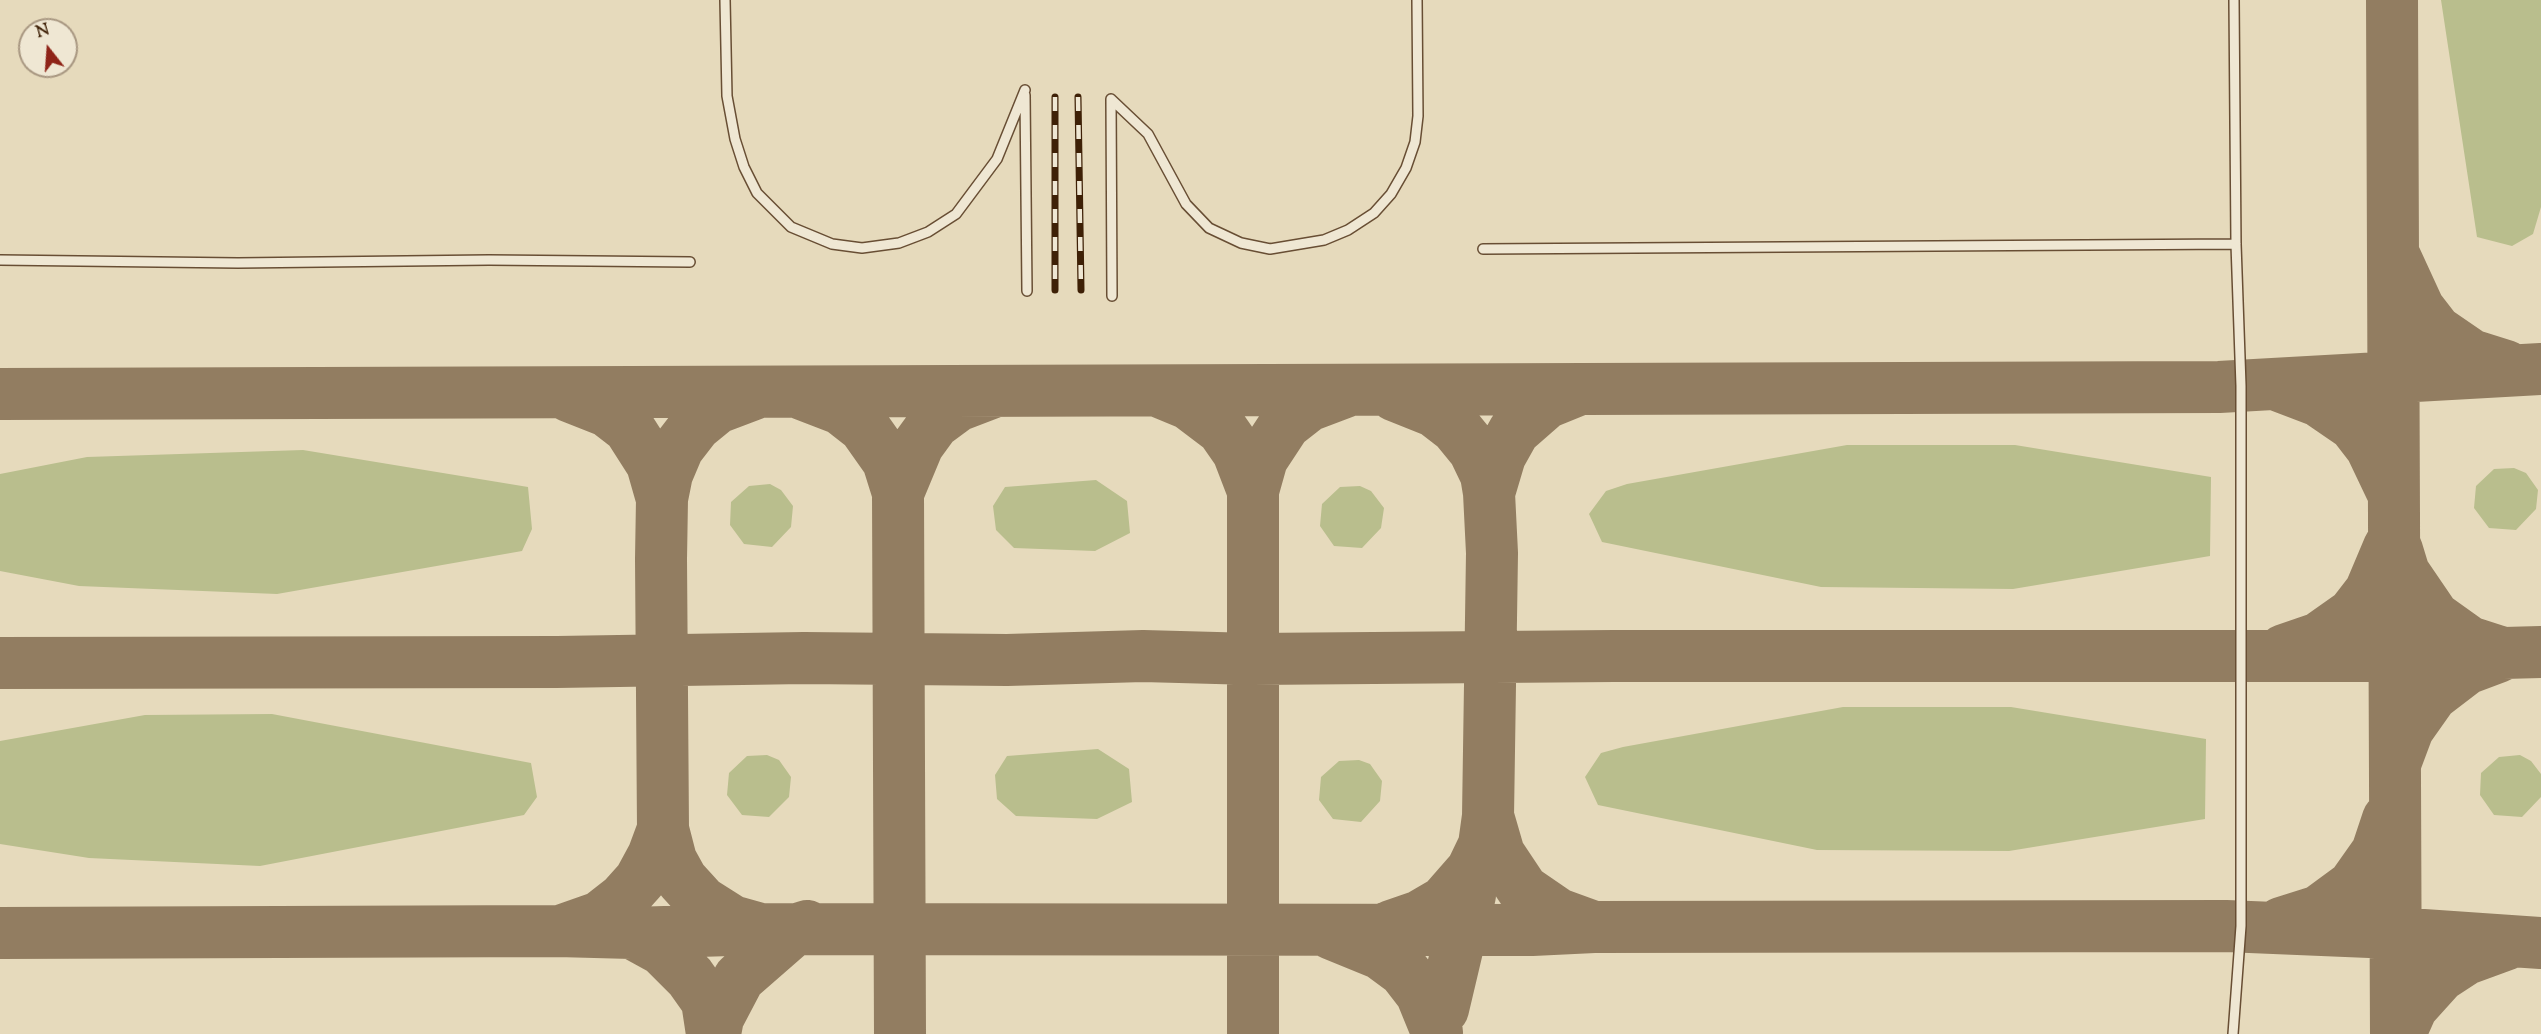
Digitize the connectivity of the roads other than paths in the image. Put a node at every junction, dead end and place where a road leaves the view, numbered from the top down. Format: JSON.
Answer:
{"nodes":[{"id":1,"x":725,"y":0,"type":"edge"},
{"id":2,"x":1417,"y":0,"type":"edge"},
{"id":3,"x":2234,"y":0,"type":"edge"},
{"id":4,"x":2236,"y":244,"type":"junction"},
{"id":5,"x":1483,"y":249,"type":"dead end"},
{"id":6,"x":0,"y":260,"type":"edge"},
{"id":7,"x":690,"y":262,"type":"dead end"},
{"id":8,"x":1027,"y":291,"type":"dead end"},
{"id":9,"x":1112,"y":296,"type":"dead end"},
{"id":10,"x":2233,"y":1034,"type":"edge"}],
"edges":[{"from":1,"to":8,"type":"lane"},
{"from":2,"to":9,"type":"lane"},
{"from":3,"to":4,"type":"lane"},
{"from":4,"to":5,"type":"lane"},
{"from":4,"to":10,"type":"lane"},
{"from":6,"to":7,"type":"lane"}]}
